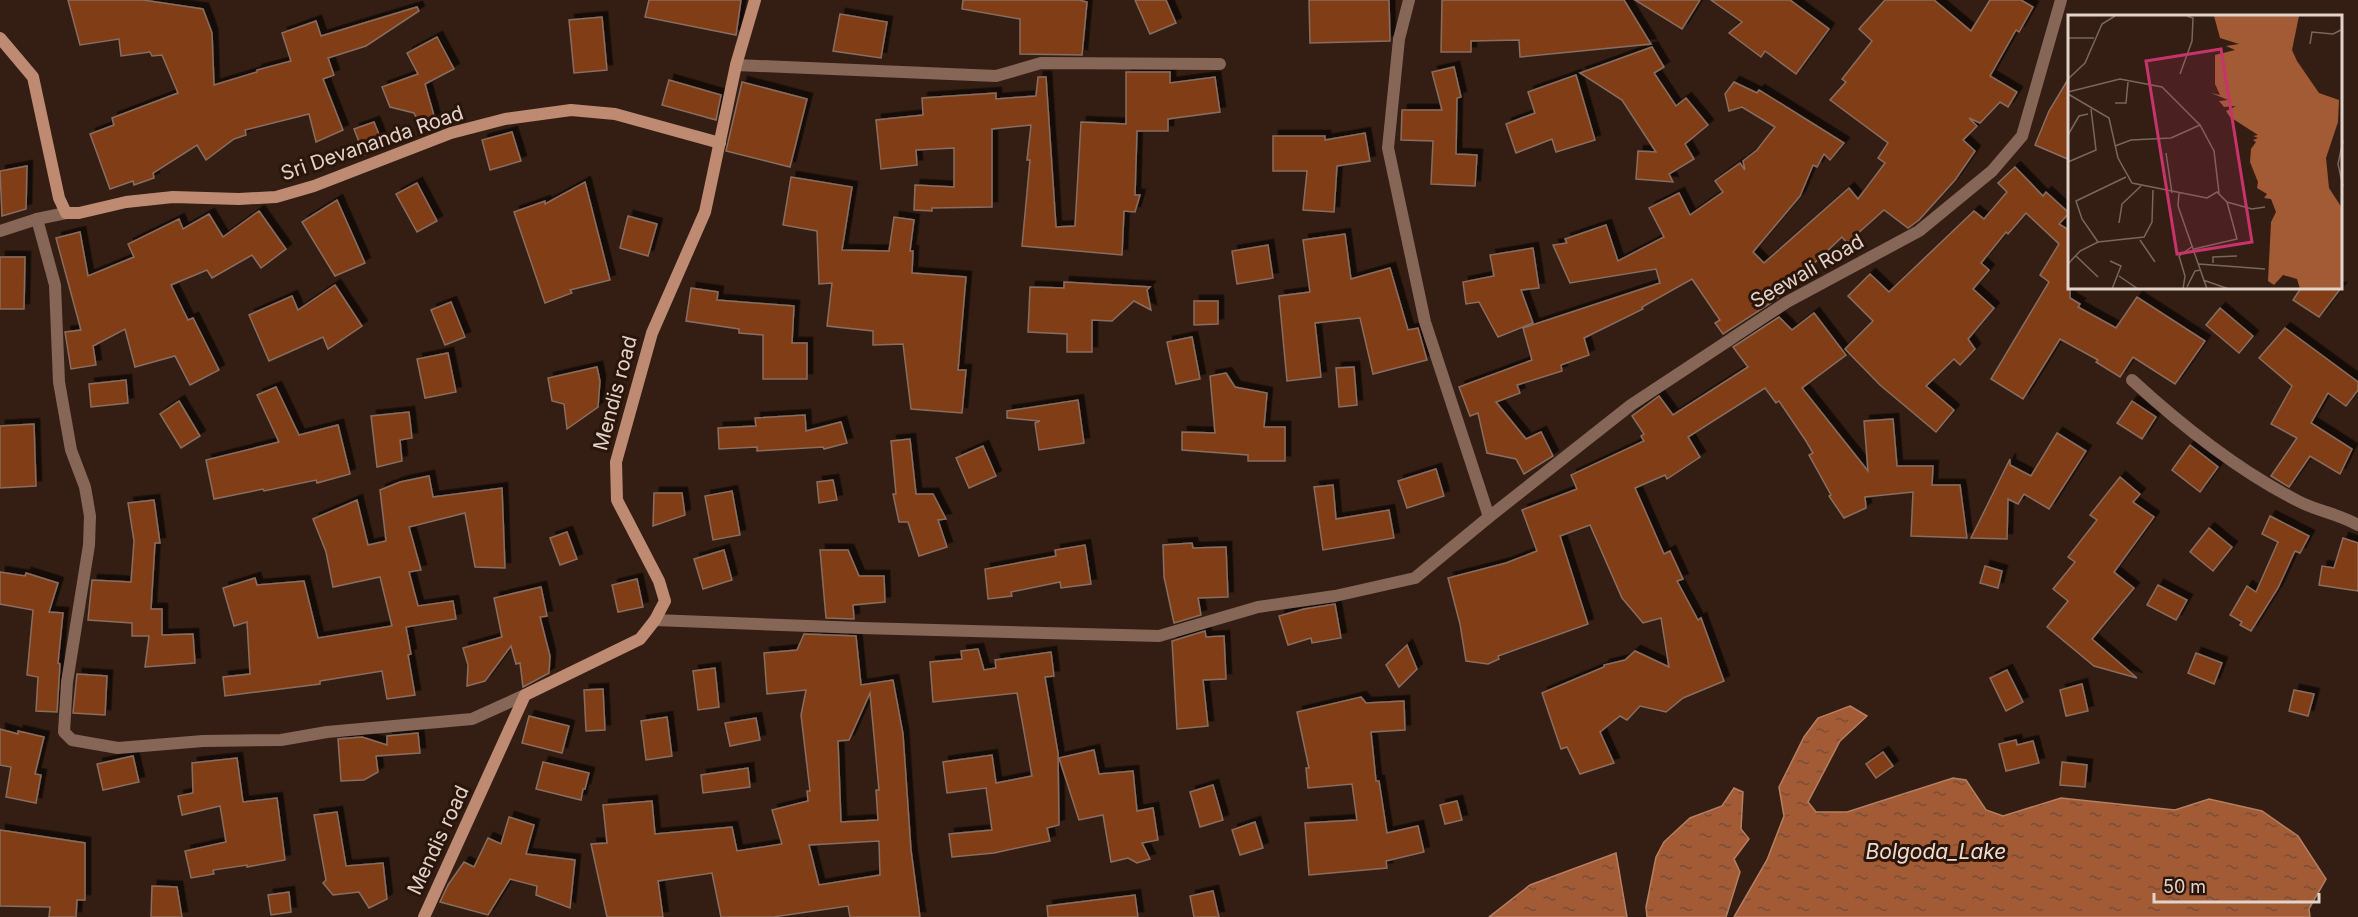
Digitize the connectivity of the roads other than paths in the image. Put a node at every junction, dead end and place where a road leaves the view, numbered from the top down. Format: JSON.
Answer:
{"nodes":[{"id":1,"x":755,"y":0,"type":"edge"},
{"id":2,"x":1409,"y":0,"type":"edge"},
{"id":3,"x":2061,"y":0,"type":"edge"},
{"id":4,"x":0,"y":38,"type":"edge"},
{"id":5,"x":1220,"y":64,"type":"dead end"},
{"id":6,"x":736,"y":65,"type":"junction"},
{"id":7,"x":720,"y":143,"type":"junction"},
{"id":8,"x":66,"y":213,"type":"junction"},
{"id":9,"x":37,"y":219,"type":"junction"},
{"id":10,"x":0,"y":231,"type":"edge"},
{"id":11,"x":2132,"y":380,"type":"dead end"},
{"id":12,"x":1489,"y":517,"type":"junction"},
{"id":13,"x":2358,"y":525,"type":"edge"},
{"id":14,"x":655,"y":620,"type":"junction"},
{"id":15,"x":525,"y":695,"type":"junction"},
{"id":16,"x":424,"y":917,"type":"edge"}],
"edges":[{"from":1,"to":6,"type":"street","name":"Mendis road"},
{"from":2,"to":12,"type":"street"},
{"from":3,"to":12,"type":"street","name":"Seewali Road"},
{"from":4,"to":8,"type":"street"},
{"from":5,"to":6,"type":"street"},
{"from":6,"to":7,"type":"street","name":"Mendis road"},
{"from":7,"to":8,"type":"street","name":"Sri Devananda Road"},
{"from":7,"to":14,"type":"street","name":"Mendis road"},
{"from":8,"to":9,"type":"street","name":"Sri Devananda Road"},
{"from":9,"to":10,"type":"street","name":"Sri Devananda Road"},
{"from":9,"to":15,"type":"street"},
{"from":11,"to":13,"type":"street"},
{"from":12,"to":14,"type":"street","name":"Seewali Road"},
{"from":14,"to":15,"type":"street","name":"Mendis road"},
{"from":15,"to":16,"type":"street","name":"Mendis road"}]}
